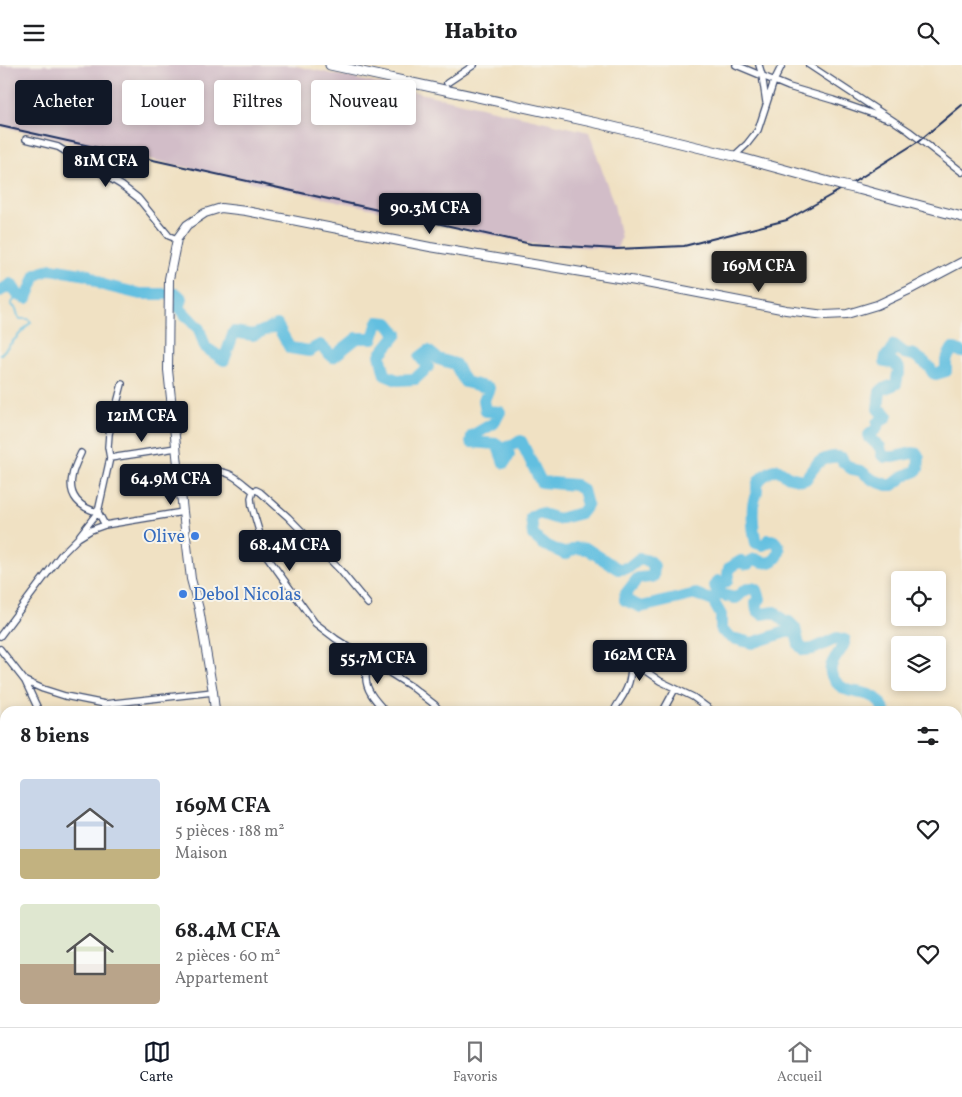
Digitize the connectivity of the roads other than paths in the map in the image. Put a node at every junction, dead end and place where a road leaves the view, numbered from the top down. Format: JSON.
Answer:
{"nodes":[{"id":1,"x":330,"y":65,"type":"edge"},
{"id":2,"x":474,"y":65,"type":"edge"},
{"id":3,"x":736,"y":65,"type":"edge"},
{"id":4,"x":759,"y":65,"type":"edge"},
{"id":5,"x":782,"y":65,"type":"edge"},
{"id":6,"x":809,"y":65,"type":"edge"},
{"id":7,"x":347,"y":67,"type":"edge"},
{"id":8,"x":762,"y":75,"type":"junction"},
{"id":9,"x":774,"y":81,"type":"junction"},
{"id":10,"x":447,"y":83,"type":"dead end"},
{"id":11,"x":766,"y":103,"type":"junction"},
{"id":12,"x":897,"y":123,"type":"junction"},
{"id":13,"x":26,"y":139,"type":"dead end"},
{"id":14,"x":734,"y":156,"type":"junction"},
{"id":15,"x":962,"y":172,"type":"edge"},
{"id":16,"x":962,"y":217,"type":"edge"},
{"id":17,"x":177,"y":239,"type":"junction"},
{"id":18,"x":962,"y":263,"type":"edge"},
{"id":19,"x":122,"y":383,"type":"dead end"},
{"id":20,"x":176,"y":448,"type":"junction"},
{"id":21,"x":81,"y":453,"type":"dead end"},
{"id":22,"x":110,"y":458,"type":"junction"},
{"id":23,"x":180,"y":486,"type":"junction"},
{"id":24,"x":253,"y":491,"type":"junction"},
{"id":25,"x":98,"y":512,"type":"junction"},
{"id":26,"x":183,"y":512,"type":"junction"},
{"id":27,"x":105,"y":525,"type":"junction"},
{"id":28,"x":78,"y":539,"type":"junction"},
{"id":29,"x":368,"y":604,"type":"dead end"},
{"id":30,"x":0,"y":636,"type":"edge"},
{"id":31,"x":0,"y":649,"type":"edge"},
{"id":32,"x":369,"y":659,"type":"junction"},
{"id":33,"x":25,"y":681,"type":"junction"},
{"id":34,"x":675,"y":689,"type":"junction"},
{"id":35,"x":213,"y":692,"type":"junction"},
{"id":36,"x":37,"y":706,"type":"edge"},
{"id":37,"x":214,"y":706,"type":"edge"},
{"id":38,"x":381,"y":706,"type":"edge"},
{"id":39,"x":436,"y":706,"type":"edge"},
{"id":40,"x":616,"y":706,"type":"edge"},
{"id":41,"x":666,"y":706,"type":"edge"},
{"id":42,"x":705,"y":706,"type":"edge"}],
"edges":[{"from":1,"to":7,"type":"main road"},
{"from":2,"to":10,"type":"street"},
{"from":3,"to":8,"type":"street"},
{"from":4,"to":8,"type":"street"},
{"from":5,"to":9,"type":"street"},
{"from":6,"to":12,"type":"street"},
{"from":7,"to":14,"type":"main road"},
{"from":8,"to":9,"type":"street"},
{"from":8,"to":11,"type":"street"},
{"from":9,"to":11,"type":"street"},
{"from":9,"to":12,"type":"street"},
{"from":11,"to":14,"type":"street"},
{"from":12,"to":15,"type":"street"},
{"from":13,"to":17,"type":"street"},
{"from":14,"to":16,"type":"main road","bridge":true},
{"from":17,"to":18,"type":"street"},
{"from":17,"to":20,"type":"street"},
{"from":19,"to":22,"type":"street"},
{"from":20,"to":22,"type":"street"},
{"from":20,"to":23,"type":"street"},
{"from":21,"to":25,"type":"street"},
{"from":22,"to":25,"type":"street"},
{"from":23,"to":24,"type":"street"},
{"from":23,"to":26,"type":"street"},
{"from":24,"to":29,"type":"street"},
{"from":24,"to":32,"type":"street"},
{"from":25,"to":27,"type":"street"},
{"from":25,"to":28,"type":"street"},
{"from":26,"to":27,"type":"street"},
{"from":26,"to":35,"type":"street"},
{"from":27,"to":28,"type":"street"},
{"from":28,"to":30,"type":"street"},
{"from":31,"to":33,"type":"street"},
{"from":32,"to":38,"type":"street"},
{"from":32,"to":39,"type":"street"},
{"from":33,"to":35,"type":"street"},
{"from":33,"to":36,"type":"street"},
{"from":34,"to":40,"type":"street"},
{"from":34,"to":41,"type":"street"},
{"from":34,"to":42,"type":"street"},
{"from":35,"to":37,"type":"street"}]}
